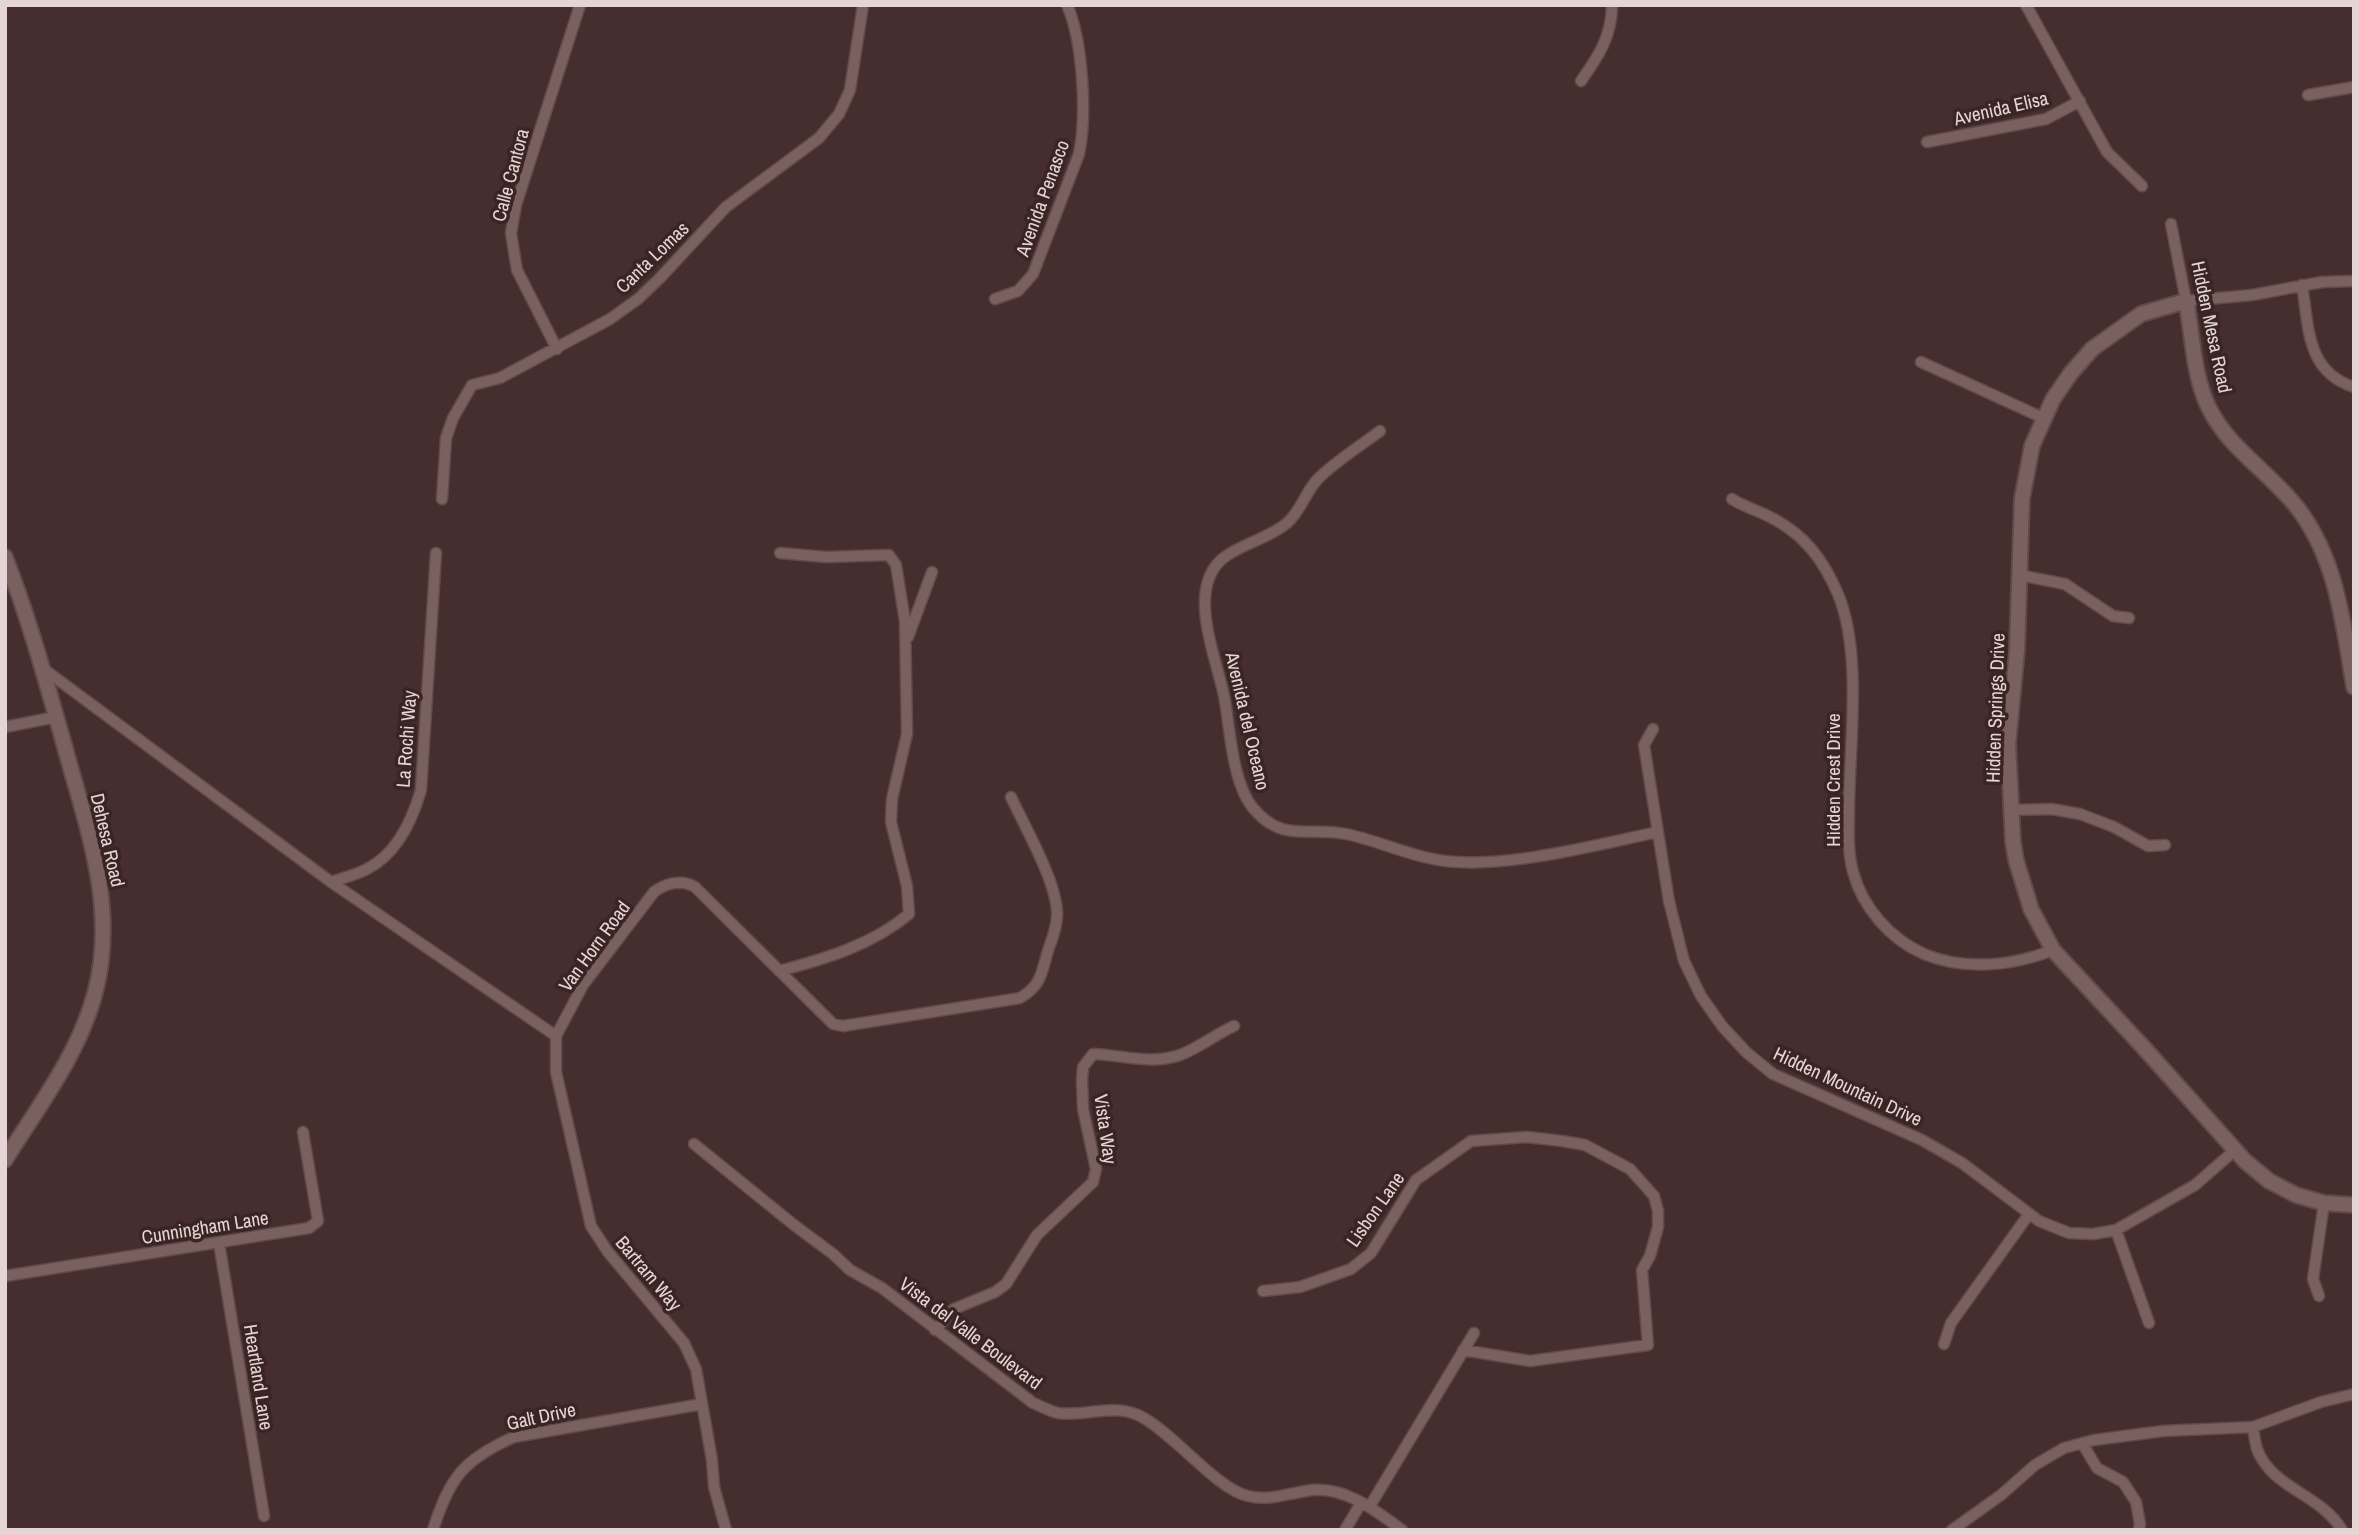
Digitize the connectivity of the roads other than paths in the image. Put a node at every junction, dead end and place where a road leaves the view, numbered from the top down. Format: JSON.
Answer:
{"nodes":[{"id":1,"x":580,"y":5,"type":"edge"},
{"id":2,"x":863,"y":5,"type":"edge"},
{"id":3,"x":1068,"y":5,"type":"edge"},
{"id":4,"x":1612,"y":5,"type":"edge"},
{"id":5,"x":2026,"y":5,"type":"edge"},
{"id":6,"x":1581,"y":81,"type":"dead end"},
{"id":7,"x":2354,"y":87,"type":"edge"},
{"id":8,"x":2308,"y":94,"type":"dead end"},
{"id":9,"x":2080,"y":101,"type":"junction"},
{"id":10,"x":1927,"y":142,"type":"dead end"},
{"id":11,"x":2143,"y":186,"type":"dead end"},
{"id":12,"x":2171,"y":224,"type":"dead end"},
{"id":13,"x":2354,"y":281,"type":"edge"},
{"id":14,"x":2302,"y":285,"type":"junction"},
{"id":15,"x":995,"y":299,"type":"dead end"},
{"id":16,"x":2186,"y":301,"type":"junction"},
{"id":17,"x":557,"y":349,"type":"junction"},
{"id":18,"x":1921,"y":362,"type":"dead end"},
{"id":19,"x":2354,"y":387,"type":"edge"},
{"id":20,"x":2043,"y":418,"type":"junction"},
{"id":21,"x":1380,"y":431,"type":"dead end"},
{"id":22,"x":442,"y":499,"type":"dead end"},
{"id":23,"x":1732,"y":499,"type":"dead end"},
{"id":24,"x":436,"y":553,"type":"dead end"},
{"id":25,"x":779,"y":553,"type":"dead end"},
{"id":26,"x":5,"y":557,"type":"edge"},
{"id":27,"x":932,"y":572,"type":"dead end"},
{"id":28,"x":2019,"y":575,"type":"junction"},
{"id":29,"x":2129,"y":618,"type":"dead end"},
{"id":30,"x":905,"y":644,"type":"junction"},
{"id":31,"x":41,"y":667,"type":"junction"},
{"id":32,"x":2354,"y":687,"type":"edge"},
{"id":33,"x":56,"y":717,"type":"junction"},
{"id":34,"x":5,"y":727,"type":"edge"},
{"id":35,"x":1653,"y":729,"type":"dead end"},
{"id":36,"x":1011,"y":797,"type":"dead end"},
{"id":37,"x":2011,"y":810,"type":"junction"},
{"id":38,"x":1658,"y":832,"type":"junction"},
{"id":39,"x":2165,"y":845,"type":"dead end"},
{"id":40,"x":331,"y":883,"type":"junction"},
{"id":41,"x":2053,"y":950,"type":"junction"},
{"id":42,"x":779,"y":971,"type":"junction"},
{"id":43,"x":1234,"y":1026,"type":"dead end"},
{"id":44,"x":556,"y":1036,"type":"junction"},
{"id":45,"x":303,"y":1132,"type":"dead end"},
{"id":46,"x":694,"y":1144,"type":"dead end"},
{"id":47,"x":2235,"y":1150,"type":"junction"},
{"id":48,"x":5,"y":1160,"type":"edge"},
{"id":49,"x":2325,"y":1203,"type":"junction"},
{"id":50,"x":2354,"y":1205,"type":"edge"},
{"id":51,"x":2029,"y":1214,"type":"junction"},
{"id":52,"x":2116,"y":1230,"type":"junction"},
{"id":53,"x":219,"y":1243,"type":"junction"},
{"id":54,"x":5,"y":1276,"type":"edge"},
{"id":55,"x":1263,"y":1291,"type":"dead end"},
{"id":56,"x":2319,"y":1296,"type":"dead end"},
{"id":57,"x":2149,"y":1323,"type":"dead end"},
{"id":58,"x":935,"y":1330,"type":"junction"},
{"id":59,"x":1474,"y":1333,"type":"dead end"},
{"id":60,"x":1944,"y":1344,"type":"dead end"},
{"id":61,"x":1462,"y":1350,"type":"junction"},
{"id":62,"x":2354,"y":1394,"type":"edge"},
{"id":63,"x":702,"y":1404,"type":"junction"},
{"id":64,"x":2253,"y":1427,"type":"junction"},
{"id":65,"x":2082,"y":1443,"type":"junction"},
{"id":66,"x":1366,"y":1504,"type":"junction"},
{"id":67,"x":264,"y":1516,"type":"dead end"},
{"id":68,"x":433,"y":1530,"type":"edge"},
{"id":69,"x":726,"y":1530,"type":"edge"},
{"id":70,"x":1345,"y":1530,"type":"edge"},
{"id":71,"x":1402,"y":1530,"type":"edge"},
{"id":72,"x":1952,"y":1530,"type":"edge"},
{"id":73,"x":2139,"y":1530,"type":"edge"},
{"id":74,"x":2342,"y":1530,"type":"edge"}],
"edges":[{"from":1,"to":17,"type":"street","name":"Calle Cantora"},
{"from":2,"to":17,"type":"street","name":"Canta Lomas"},
{"from":3,"to":15,"type":"street","name":"Avenida Penasco"},
{"from":4,"to":6,"type":"street"},
{"from":5,"to":9,"type":"street"},
{"from":7,"to":8,"type":"street"},
{"from":9,"to":10,"type":"street","name":"Avenida Elisa"},
{"from":9,"to":11,"type":"street"},
{"from":12,"to":16,"type":"street","name":"Hidden Mesa Road"},
{"from":13,"to":14,"type":"street","name":"Hidden Springs Drive"},
{"from":14,"to":16,"type":"street","name":"Hidden Springs Drive"},
{"from":14,"to":19,"type":"street"},
{"from":16,"to":20,"type":"street","name":"Hidden Springs Drive"},
{"from":16,"to":32,"type":"street","name":"Hidden Mesa Road"},
{"from":17,"to":22,"type":"street","name":"Canta Lomas"},
{"from":18,"to":20,"type":"street"},
{"from":20,"to":28,"type":"street","name":"Hidden Springs Drive"},
{"from":21,"to":38,"type":"street","name":"Avenida del Oceano"},
{"from":23,"to":41,"type":"street","name":"Hidden Crest Drive"},
{"from":24,"to":40,"type":"street","name":"La Rochi Way"},
{"from":25,"to":30,"type":"street"},
{"from":26,"to":31,"type":"street","name":"Dehesa Road"},
{"from":27,"to":30,"type":"street"},
{"from":28,"to":29,"type":"street"},
{"from":28,"to":37,"type":"street","name":"Hidden Springs Drive"},
{"from":30,"to":42,"type":"street"},
{"from":31,"to":33,"type":"street","name":"Dehesa Road"},
{"from":31,"to":40,"type":"street"},
{"from":33,"to":34,"type":"street"},
{"from":33,"to":48,"type":"street","name":"Dehesa Road"},
{"from":35,"to":38,"type":"street","name":"Hidden Mountain Drive"},
{"from":36,"to":42,"type":"street","name":"Van Horn Road"},
{"from":37,"to":39,"type":"street"},
{"from":37,"to":41,"type":"street","name":"Hidden Springs Drive"},
{"from":38,"to":51,"type":"street","name":"Hidden Mountain Drive"},
{"from":40,"to":44,"type":"street"},
{"from":41,"to":47,"type":"street","name":"Hidden Springs Drive"},
{"from":42,"to":44,"type":"street","name":"Van Horn Road"},
{"from":43,"to":58,"type":"street","name":"Vista Way"},
{"from":44,"to":63,"type":"street","name":"Bartram Way"},
{"from":45,"to":53,"type":"street","name":"Cunningham Lane"},
{"from":46,"to":58,"type":"street","name":"Vista del Valle Boulevard"},
{"from":47,"to":49,"type":"street","name":"Hidden Springs Drive"},
{"from":47,"to":52,"type":"street","name":"Hidden Mountain Drive"},
{"from":49,"to":50,"type":"street","name":"Hidden Springs Drive"},
{"from":49,"to":56,"type":"street"},
{"from":51,"to":52,"type":"street","name":"Hidden Mountain Drive"},
{"from":51,"to":60,"type":"street"},
{"from":52,"to":57,"type":"street"},
{"from":53,"to":54,"type":"street","name":"Cunningham Lane"},
{"from":53,"to":67,"type":"street","name":"Heartland Lane"},
{"from":55,"to":61,"type":"street","name":"Lisbon Lane"},
{"from":58,"to":66,"type":"street","name":"Vista del Valle Boulevard"},
{"from":59,"to":61,"type":"street"},
{"from":61,"to":66,"type":"street"},
{"from":62,"to":64,"type":"street"},
{"from":63,"to":68,"type":"street","name":"Galt Drive"},
{"from":63,"to":69,"type":"street","name":"Bartram Way"},
{"from":64,"to":65,"type":"street"},
{"from":64,"to":74,"type":"street"},
{"from":65,"to":72,"type":"street"},
{"from":65,"to":73,"type":"street"},
{"from":66,"to":70,"type":"street"},
{"from":66,"to":71,"type":"street","name":"Vista del Valle Boulevard"}]}
